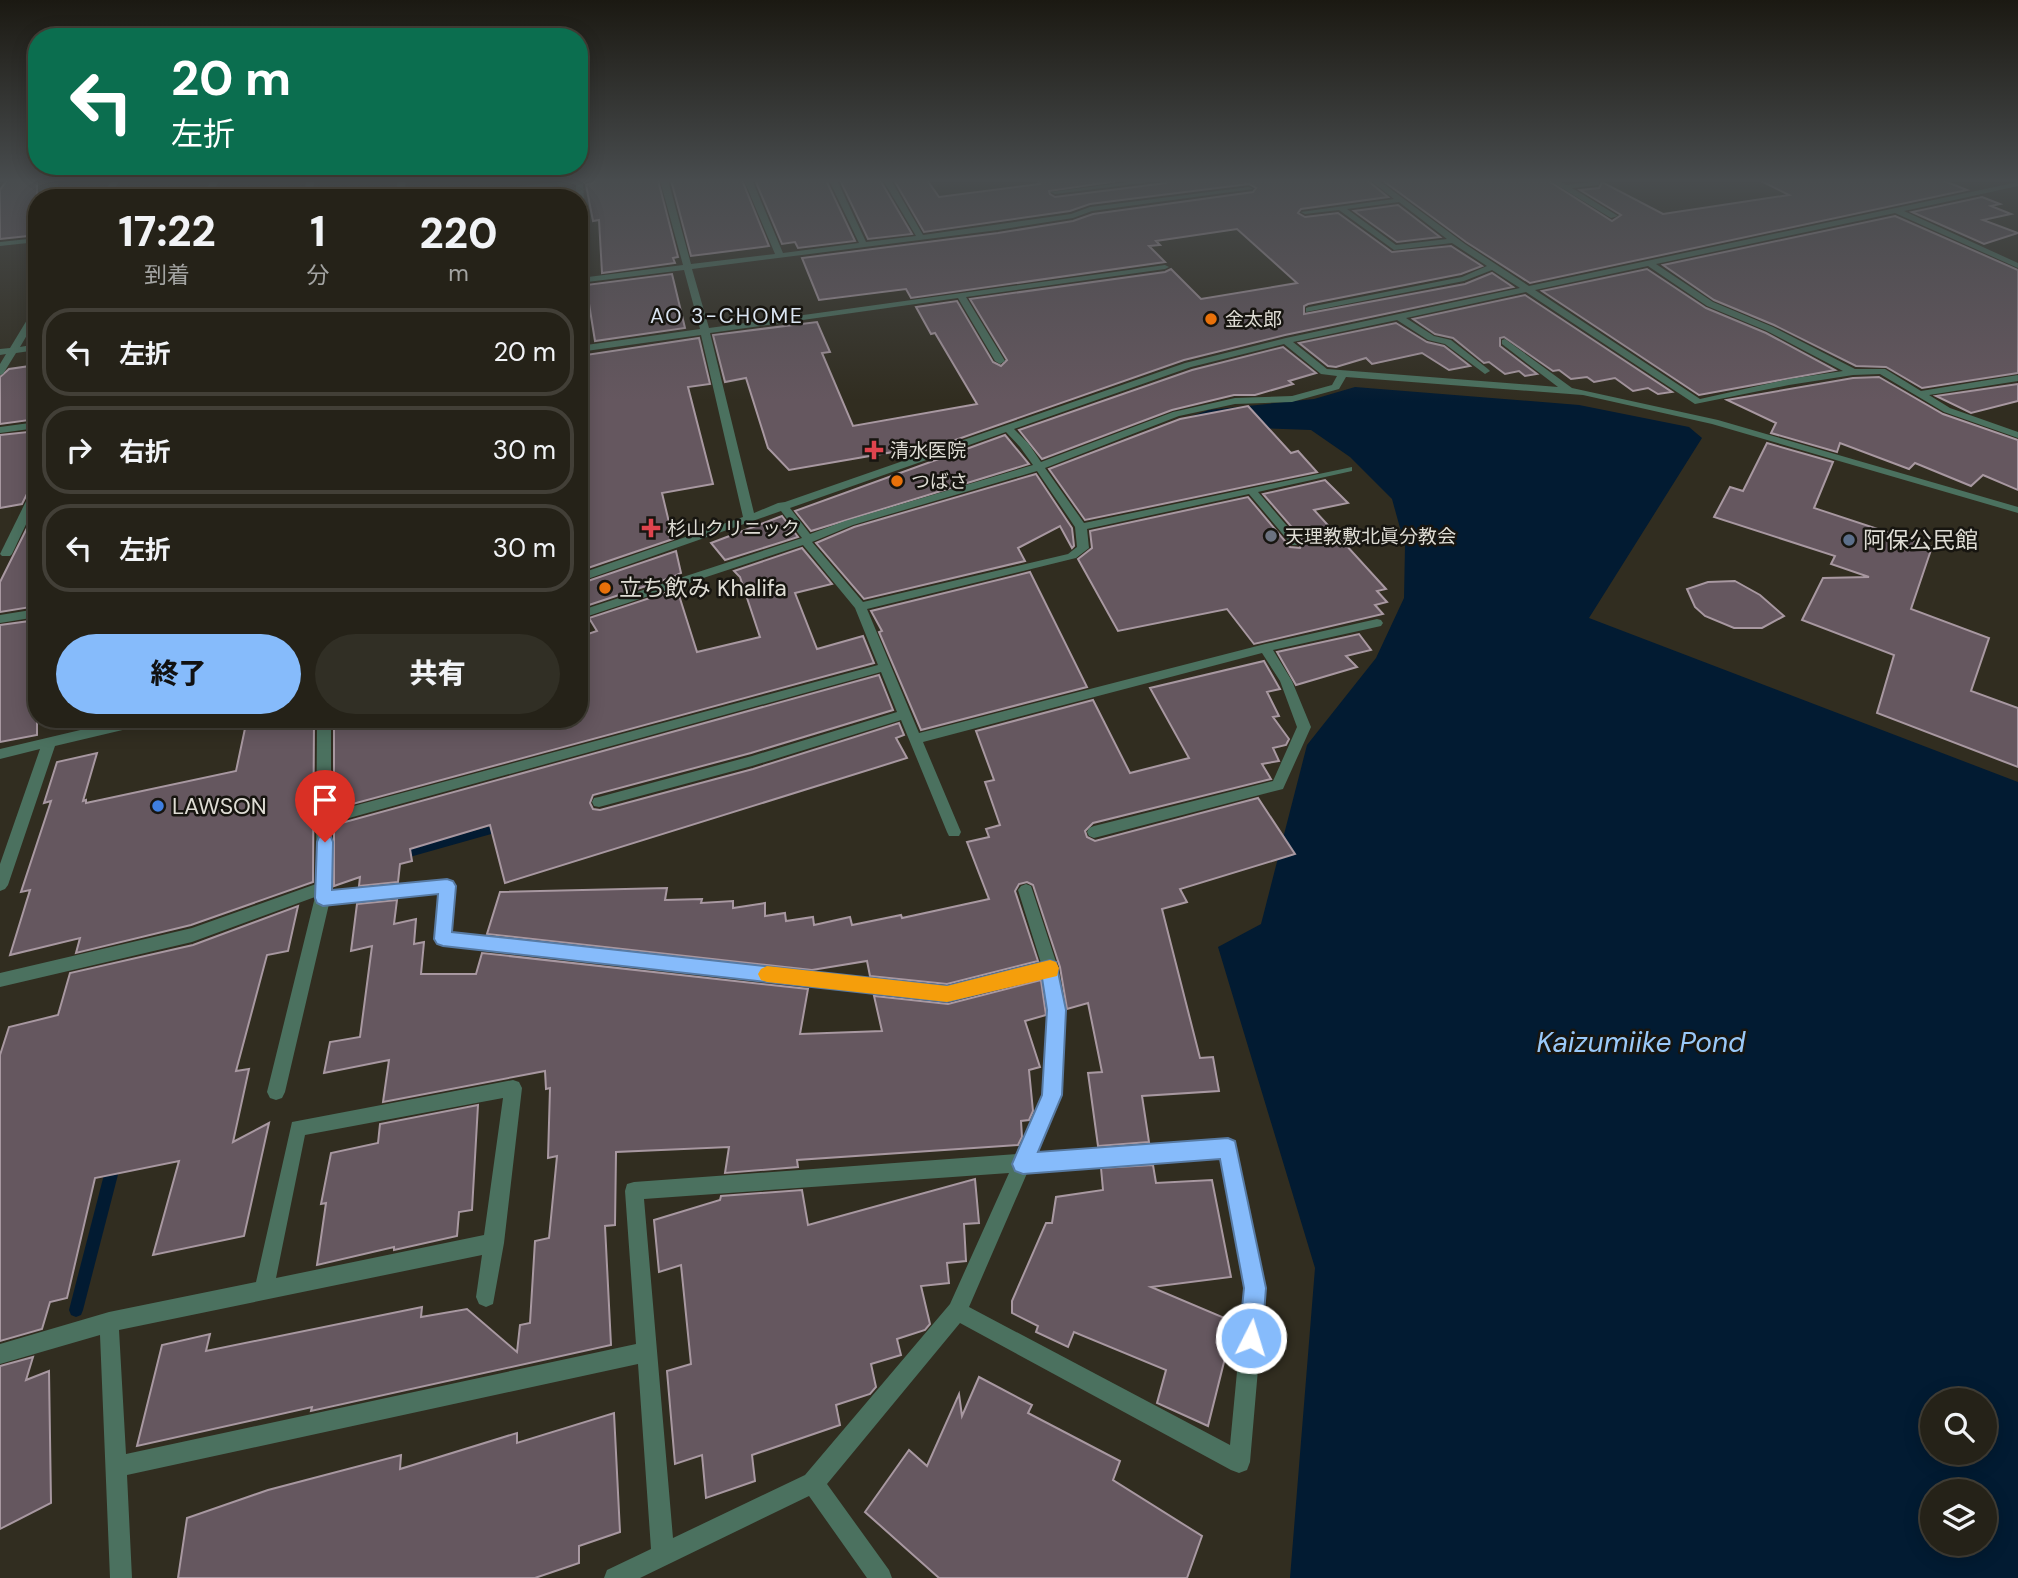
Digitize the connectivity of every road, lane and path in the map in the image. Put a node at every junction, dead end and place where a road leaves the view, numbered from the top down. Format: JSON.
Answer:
{"nodes":[{"id":1,"x":684,"y":254,"type":"edge"},
{"id":2,"x":779,"y":254,"type":"joint"},
{"id":3,"x":782,"y":254,"type":"edge"},
{"id":4,"x":1474,"y":254,"type":"edge"},
{"id":5,"x":1693,"y":254,"type":"edge"},
{"id":6,"x":1991,"y":254,"type":"edge"},
{"id":7,"x":1649,"y":263,"type":"junction"},
{"id":8,"x":687,"y":265,"type":"junction"},
{"id":9,"x":1493,"y":266,"type":"junction"},
{"id":10,"x":2018,"y":266,"type":"edge"},
{"id":11,"x":1165,"y":267,"type":"dead end"},
{"id":12,"x":588,"y":279,"type":"edge"},
{"id":13,"x":1529,"y":289,"type":"junction"},
{"id":14,"x":961,"y":296,"type":"junction"},
{"id":15,"x":1309,"y":310,"type":"dead end"},
{"id":16,"x":1399,"y":317,"type":"junction"},
{"id":17,"x":28,"y":324,"type":"edge"},
{"id":18,"x":705,"y":331,"type":"junction"},
{"id":19,"x":1286,"y":341,"type":"junction"},
{"id":20,"x":1505,"y":342,"type":"dead end"},
{"id":21,"x":28,"y":348,"type":"edge"},
{"id":22,"x":588,"y":348,"type":"edge"},
{"id":23,"x":12,"y":350,"type":"junction"},
{"id":24,"x":0,"y":352,"type":"edge"},
{"id":25,"x":1000,"y":360,"type":"dead end"},
{"id":26,"x":1485,"y":371,"type":"dead end"},
{"id":27,"x":0,"y":372,"type":"edge"},
{"id":28,"x":1853,"y":372,"type":"junction"},
{"id":29,"x":1342,"y":375,"type":"junction"},
{"id":30,"x":2018,"y":378,"type":"edge"},
{"id":31,"x":1569,"y":391,"type":"junction"},
{"id":32,"x":1923,"y":393,"type":"junction"},
{"id":33,"x":28,"y":426,"type":"edge"},
{"id":34,"x":1006,"y":427,"type":"junction"},
{"id":35,"x":0,"y":430,"type":"edge"},
{"id":36,"x":2018,"y":435,"type":"edge"},
{"id":37,"x":1038,"y":467,"type":"junction"},
{"id":38,"x":1348,"y":469,"type":"dead end"},
{"id":39,"x":1251,"y":490,"type":"junction"},
{"id":40,"x":782,"y":505,"type":"junction"},
{"id":41,"x":28,"y":508,"type":"edge"},
{"id":42,"x":2018,"y":510,"type":"edge"},
{"id":43,"x":749,"y":517,"type":"junction"},
{"id":44,"x":1081,"y":527,"type":"junction"},
{"id":45,"x":806,"y":540,"type":"junction"},
{"id":46,"x":1296,"y":544,"type":"dead end"},
{"id":47,"x":6,"y":554,"type":"dead end"},
{"id":48,"x":588,"y":575,"type":"edge"},
{"id":49,"x":860,"y":607,"type":"junction"},
{"id":50,"x":588,"y":612,"type":"edge"},
{"id":51,"x":28,"y":614,"type":"edge"},
{"id":52,"x":0,"y":619,"type":"edge"},
{"id":53,"x":1377,"y":623,"type":"dead end"},
{"id":54,"x":1265,"y":648,"type":"junction"},
{"id":55,"x":885,"y":667,"type":"junction"},
{"id":56,"x":905,"y":714,"type":"junction"},
{"id":57,"x":111,"y":728,"type":"edge"},
{"id":58,"x":324,"y":728,"type":"edge"},
{"id":59,"x":915,"y":740,"type":"junction"},
{"id":60,"x":49,"y":743,"type":"junction"},
{"id":61,"x":0,"y":754,"type":"edge"},
{"id":62,"x":599,"y":802,"type":"dead end"},
{"id":63,"x":326,"y":819,"type":"junction"},
{"id":64,"x":954,"y":832,"type":"dead end"},
{"id":65,"x":1094,"y":832,"type":"dead end"},
{"id":66,"x":0,"y":885,"type":"edge"},
{"id":67,"x":1026,"y":890,"type":"dead end"},
{"id":68,"x":323,"y":893,"type":"junction"},
{"id":69,"x":1050,"y":968,"type":"junction"},
{"id":70,"x":0,"y":980,"type":"edge"},
{"id":71,"x":276,"y":1092,"type":"dead end"},
{"id":72,"x":1023,"y":1164,"type":"junction"},
{"id":73,"x":494,"y":1243,"type":"junction"},
{"id":74,"x":264,"y":1291,"type":"junction"},
{"id":75,"x":486,"y":1297,"type":"dead end"},
{"id":76,"x":957,"y":1311,"type":"junction"},
{"id":77,"x":108,"y":1322,"type":"junction"},
{"id":78,"x":647,"y":1352,"type":"junction"},
{"id":79,"x":0,"y":1354,"type":"edge"},
{"id":80,"x":116,"y":1467,"type":"junction"},
{"id":81,"x":813,"y":1483,"type":"junction"},
{"id":82,"x":663,"y":1555,"type":"junction"},
{"id":83,"x":121,"y":1578,"type":"edge"},
{"id":84,"x":615,"y":1578,"type":"edge"},
{"id":85,"x":881,"y":1578,"type":"edge"}],
"edges":[{"from":1,"to":8,"type":"street"},
{"from":2,"to":3,"type":"street"},
{"from":2,"to":8,"type":"street"},
{"from":4,"to":9,"type":"street"},
{"from":5,"to":7,"type":"street"},
{"from":6,"to":10,"type":"street"},
{"from":7,"to":13,"type":"street"},
{"from":7,"to":28,"type":"street"},
{"from":8,"to":12,"type":"street"},
{"from":8,"to":18,"type":"street"},
{"from":9,"to":13,"type":"street"},
{"from":9,"to":15,"type":"street"},
{"from":11,"to":14,"type":"street"},
{"from":13,"to":16,"type":"street"},
{"from":13,"to":28,"type":"street"},
{"from":14,"to":18,"type":"street"},
{"from":14,"to":25,"type":"street"},
{"from":16,"to":19,"type":"street"},
{"from":16,"to":26,"type":"street"},
{"from":17,"to":23,"type":"street"},
{"from":18,"to":22,"type":"street"},
{"from":18,"to":43,"type":"street"},
{"from":19,"to":29,"type":"street"},
{"from":19,"to":34,"type":"street"},
{"from":20,"to":31,"type":"street"},
{"from":21,"to":23,"type":"street"},
{"from":23,"to":24,"type":"street"},
{"from":23,"to":27,"type":"street"},
{"from":28,"to":32,"type":"street"},
{"from":29,"to":31,"type":"street"},
{"from":29,"to":37,"type":"street"},
{"from":30,"to":32,"type":"street"},
{"from":31,"to":42,"type":"street"},
{"from":32,"to":36,"type":"street"},
{"from":33,"to":35,"type":"street"},
{"from":34,"to":37,"type":"street"},
{"from":34,"to":40,"type":"street"},
{"from":37,"to":44,"type":"street"},
{"from":37,"to":45,"type":"street"},
{"from":38,"to":39,"type":"street"},
{"from":39,"to":44,"type":"street"},
{"from":39,"to":46,"type":"street"},
{"from":40,"to":43,"type":"street"},
{"from":40,"to":45,"type":"street"},
{"from":41,"to":47,"type":"street"},
{"from":43,"to":48,"type":"street"},
{"from":44,"to":49,"type":"street"},
{"from":45,"to":49,"type":"street"},
{"from":45,"to":50,"type":"street"},
{"from":49,"to":55,"type":"street"},
{"from":51,"to":52,"type":"street"},
{"from":53,"to":54,"type":"street"},
{"from":54,"to":59,"type":"street"},
{"from":54,"to":65,"type":"street"},
{"from":55,"to":56,"type":"street"},
{"from":55,"to":63,"type":"street"},
{"from":56,"to":59,"type":"street"},
{"from":56,"to":62,"type":"street"},
{"from":57,"to":60,"type":"street"},
{"from":58,"to":63,"type":"street"},
{"from":59,"to":64,"type":"street"},
{"from":60,"to":61,"type":"street"},
{"from":60,"to":66,"type":"street"},
{"from":63,"to":68,"type":"street"},
{"from":67,"to":69,"type":"street"},
{"from":68,"to":69,"type":"street"},
{"from":68,"to":70,"type":"street"},
{"from":68,"to":71,"type":"street"},
{"from":69,"to":72,"type":"street"},
{"from":72,"to":76,"type":"street"},
{"from":72,"to":76,"type":"street"},
{"from":72,"to":78,"type":"street"},
{"from":73,"to":74,"type":"street"},
{"from":73,"to":74,"type":"street"},
{"from":73,"to":75,"type":"street"},
{"from":74,"to":77,"type":"street"},
{"from":76,"to":81,"type":"street"},
{"from":77,"to":79,"type":"street"},
{"from":77,"to":80,"type":"street"},
{"from":78,"to":80,"type":"street"},
{"from":78,"to":82,"type":"street"},
{"from":80,"to":83,"type":"street"},
{"from":81,"to":82,"type":"street"},
{"from":81,"to":85,"type":"street"},
{"from":82,"to":84,"type":"street"}]}
